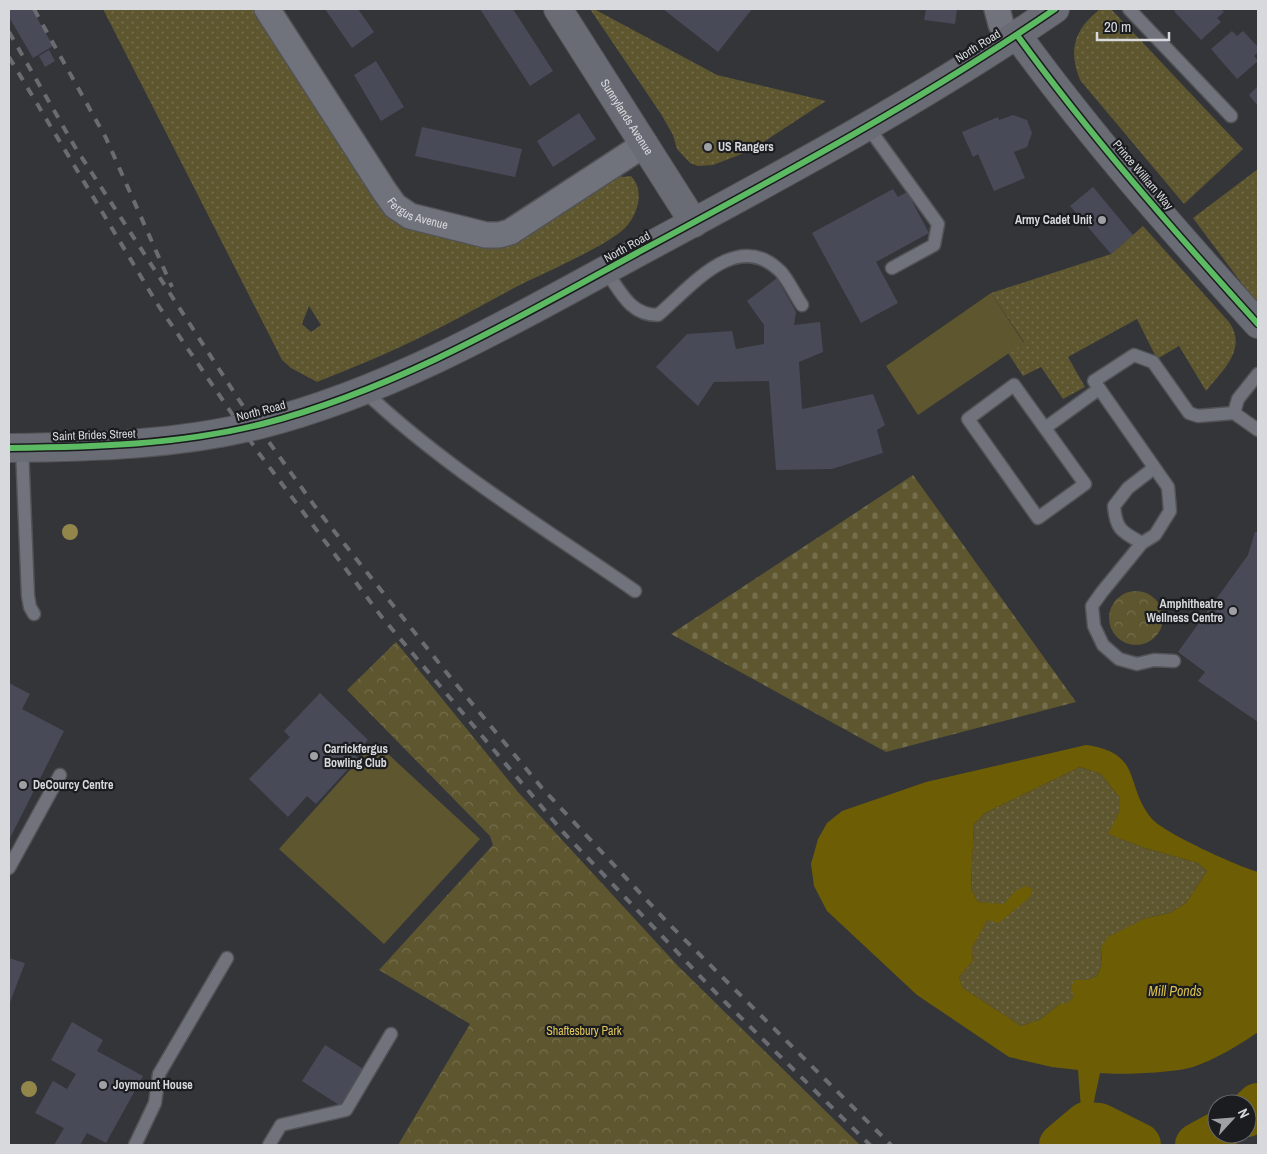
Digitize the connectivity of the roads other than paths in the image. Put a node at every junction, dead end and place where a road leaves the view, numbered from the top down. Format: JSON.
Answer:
{"nodes":[{"id":1,"x":267,"y":9,"type":"edge"},
{"id":2,"x":558,"y":9,"type":"edge"},
{"id":3,"x":997,"y":9,"type":"edge"},
{"id":4,"x":1055,"y":9,"type":"edge"},
{"id":5,"x":1129,"y":9,"type":"edge"},
{"id":6,"x":1013,"y":38,"type":"junction"},
{"id":7,"x":1231,"y":116,"type":"dead end"},
{"id":8,"x":868,"y":127,"type":"junction"},
{"id":9,"x":645,"y":144,"type":"junction"},
{"id":10,"x":694,"y":223,"type":"junction"},
{"id":11,"x":892,"y":268,"type":"dead end"},
{"id":12,"x":606,"y":271,"type":"junction"},
{"id":13,"x":802,"y":305,"type":"dead end"},
{"id":14,"x":1258,"y":324,"type":"edge"},
{"id":15,"x":1258,"y":374,"type":"edge"},
{"id":16,"x":1099,"y":389,"type":"junction"},
{"id":17,"x":363,"y":390,"type":"junction"},
{"id":18,"x":1234,"y":413,"type":"junction"},
{"id":19,"x":1045,"y":428,"type":"junction"},
{"id":20,"x":1258,"y":430,"type":"edge"},
{"id":21,"x":180,"y":440,"type":"joint"},
{"id":22,"x":15,"y":448,"type":"edge"},
{"id":23,"x":1154,"y":468,"type":"junction"},
{"id":24,"x":1142,"y":543,"type":"junction"},
{"id":25,"x":635,"y":591,"type":"dead end"},
{"id":26,"x":34,"y":614,"type":"dead end"},
{"id":27,"x":1174,"y":661,"type":"dead end"},
{"id":28,"x":60,"y":775,"type":"dead end"},
{"id":29,"x":9,"y":868,"type":"edge"},
{"id":30,"x":227,"y":958,"type":"dead end"},
{"id":31,"x":391,"y":1034,"type":"dead end"},
{"id":32,"x":135,"y":1145,"type":"edge"},
{"id":33,"x":269,"y":1145,"type":"edge"}],
"edges":[{"from":1,"to":9,"type":"street","name":"Fergus Avenue"},
{"from":2,"to":9,"type":"street","name":"Sunnylands Avenue"},
{"from":3,"to":6,"type":"street"},
{"from":4,"to":6,"type":"street","name":"North Road"},
{"from":5,"to":7,"type":"lane"},
{"from":6,"to":8,"type":"street","name":"North Road"},
{"from":6,"to":14,"type":"street","name":"Prince William Way"},
{"from":8,"to":10,"type":"street","name":"North Road"},
{"from":8,"to":11,"type":"lane"},
{"from":9,"to":10,"type":"street","name":"Sunnylands Avenue"},
{"from":10,"to":12,"type":"street","name":"North Road"},
{"from":12,"to":13,"type":"lane"},
{"from":12,"to":17,"type":"street","name":"North Road"},
{"from":15,"to":18,"type":"lane"},
{"from":16,"to":18,"type":"lane"},
{"from":16,"to":19,"type":"lane"},
{"from":16,"to":23,"type":"lane"},
{"from":17,"to":21,"type":"street","name":"North Road"},
{"from":17,"to":25,"type":"lane"},
{"from":18,"to":20,"type":"lane"},
{"from":19,"to":19,"type":"lane"},
{"from":21,"to":22,"type":"street","name":"Saint Brides Street"},
{"from":22,"to":26,"type":"lane"},
{"from":23,"to":24,"type":"lane"},
{"from":23,"to":24,"type":"lane"},
{"from":24,"to":27,"type":"lane"},
{"from":28,"to":29,"type":"lane"},
{"from":30,"to":32,"type":"lane"},
{"from":31,"to":33,"type":"lane"}]}
